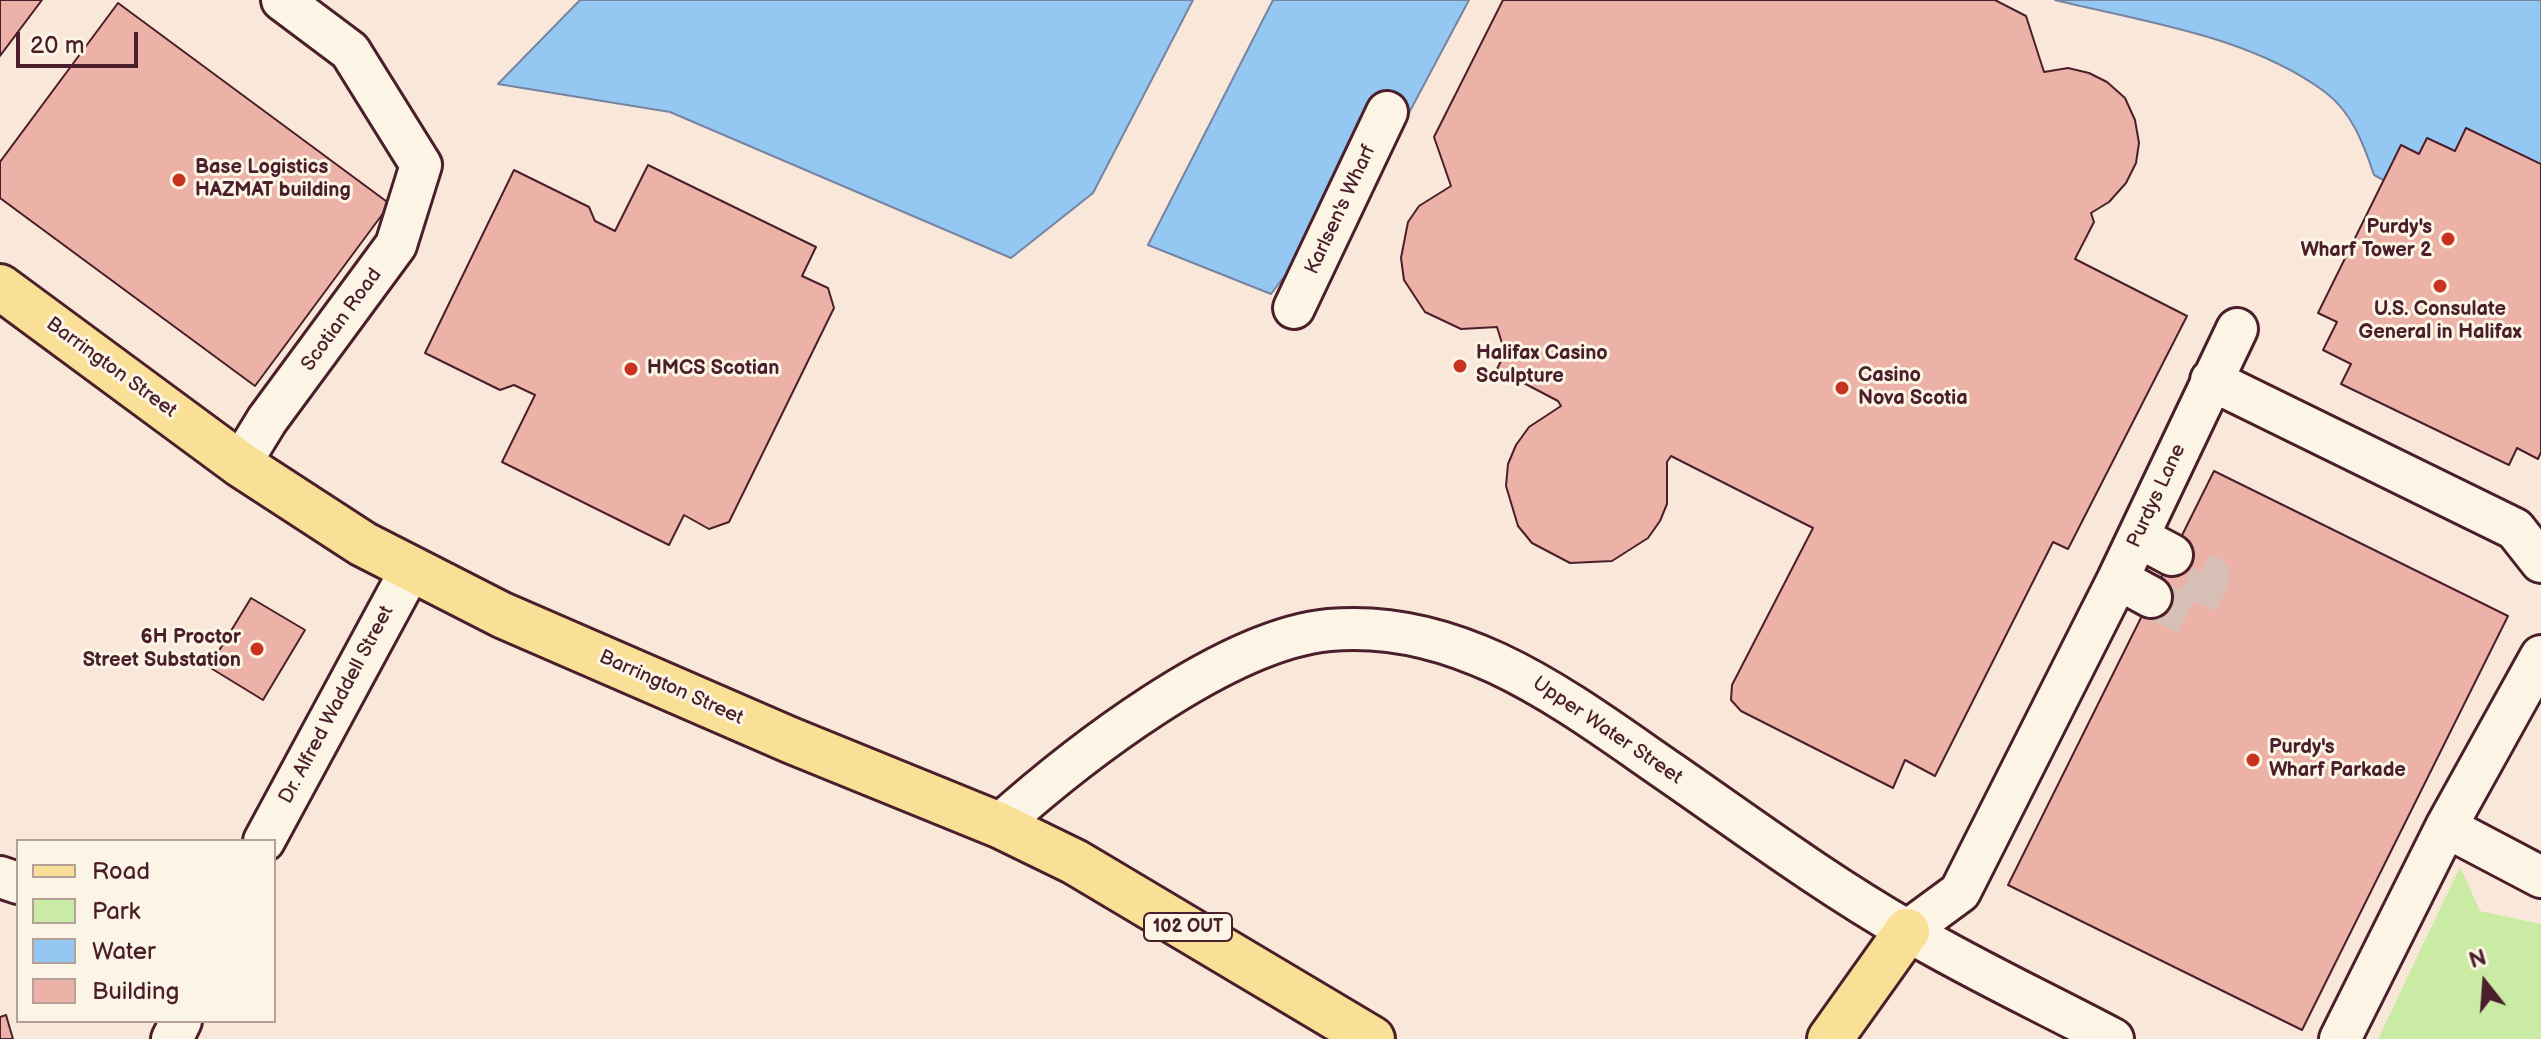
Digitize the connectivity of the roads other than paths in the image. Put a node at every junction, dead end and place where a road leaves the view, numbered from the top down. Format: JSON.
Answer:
{"nodes":[{"id":1,"x":282,"y":0,"type":"edge"},
{"id":2,"x":1387,"y":112,"type":"dead end"},
{"id":3,"x":0,"y":287,"type":"edge"},
{"id":4,"x":1294,"y":308,"type":"dead end"},
{"id":5,"x":2237,"y":329,"type":"dead end"},
{"id":6,"x":2211,"y":380,"type":"junction"},
{"id":7,"x":240,"y":464,"type":"junction"},
{"id":8,"x":2138,"y":537,"type":"junction"},
{"id":9,"x":2172,"y":555,"type":"tunnel mouth"},
{"id":10,"x":2541,"y":562,"type":"edge"},
{"id":11,"x":411,"y":569,"type":"junction"},
{"id":12,"x":2541,"y":656,"type":"edge"},
{"id":13,"x":999,"y":825,"type":"junction"},
{"id":14,"x":2446,"y":827,"type":"junction"},
{"id":15,"x":265,"y":839,"type":"edge"},
{"id":16,"x":2541,"y":877,"type":"edge"},
{"id":17,"x":1907,"y":931,"type":"junction"},
{"id":18,"x":1372,"y":1039,"type":"edge"},
{"id":19,"x":1830,"y":1039,"type":"edge"},
{"id":20,"x":2113,"y":1039,"type":"edge"},
{"id":21,"x":2340,"y":1039,"type":"edge"}],
"edges":[{"from":1,"to":7,"type":"street","name":"Scotian Road"},
{"from":2,"to":4,"type":"street","name":"Karlsen's Wharf"},
{"from":3,"to":7,"type":"main road","name":"Barrington Street"},
{"from":5,"to":6,"type":"street","name":"Purdys Lane"},
{"from":6,"to":8,"type":"street","name":"Purdys Lane"},
{"from":6,"to":10,"type":"street"},
{"from":7,"to":11,"type":"main road","name":"Barrington Street"},
{"from":8,"to":9,"type":"street"},
{"from":8,"to":17,"type":"street","name":"Purdys Lane"},
{"from":11,"to":13,"type":"main road","name":"Barrington Street"},
{"from":11,"to":15,"type":"street","name":"Dr. Alfred Waddell Street"},
{"from":12,"to":14,"type":"street"},
{"from":13,"to":17,"type":"street","name":"Upper Water Street"},
{"from":13,"to":18,"type":"main road","name":"Barrington Street","number":"102 OUT"},
{"from":14,"to":16,"type":"street"},
{"from":14,"to":21,"type":"street"},
{"from":17,"to":19,"type":"main road"},
{"from":17,"to":20,"type":"street","name":"Upper Water Street"}]}
